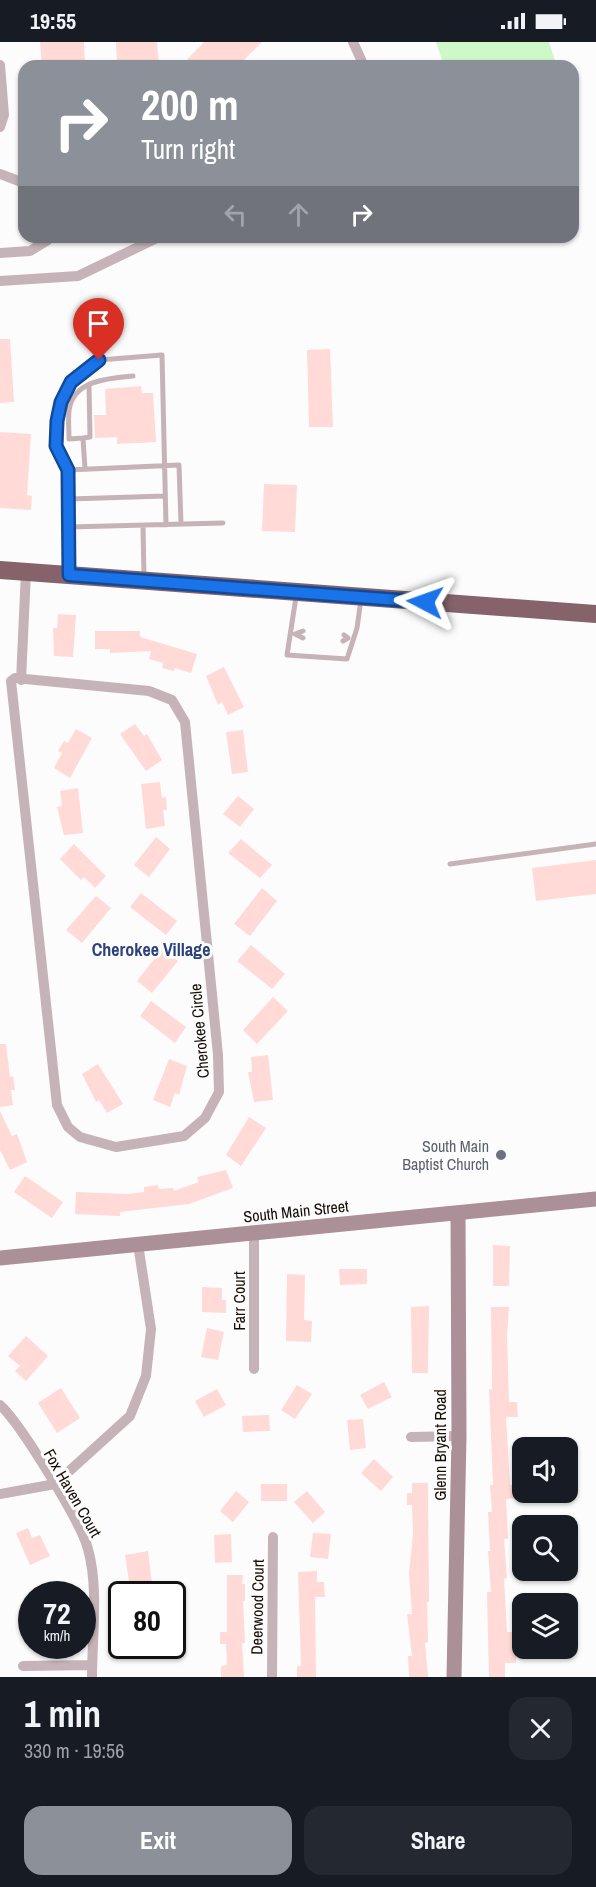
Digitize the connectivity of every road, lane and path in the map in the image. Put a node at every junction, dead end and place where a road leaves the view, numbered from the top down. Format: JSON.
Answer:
{"nodes":[{"id":1,"x":353,"y":42,"type":"edge"},
{"id":2,"x":361,"y":60,"type":"edge"},
{"id":3,"x":0,"y":65,"type":"edge"},
{"id":4,"x":0,"y":127,"type":"edge"},
{"id":5,"x":0,"y":174,"type":"edge"},
{"id":6,"x":18,"y":181,"type":"edge"},
{"id":7,"x":43,"y":243,"type":"edge"},
{"id":8,"x":147,"y":243,"type":"edge"},
{"id":9,"x":0,"y":253,"type":"edge"},
{"id":10,"x":0,"y":281,"type":"edge"},
{"id":11,"x":133,"y":376,"type":"dead end"},
{"id":12,"x":89,"y":384,"type":"junction"},
{"id":13,"x":82,"y":438,"type":"junction"},
{"id":14,"x":165,"y":466,"type":"junction"},
{"id":15,"x":85,"y":469,"type":"junction"},
{"id":16,"x":68,"y":470,"type":"junction"},
{"id":17,"x":165,"y":496,"type":"junction"},
{"id":18,"x":69,"y":499,"type":"junction"},
{"id":19,"x":223,"y":523,"type":"dead end"},
{"id":20,"x":181,"y":524,"type":"junction"},
{"id":21,"x":166,"y":525,"type":"junction"},
{"id":22,"x":143,"y":526,"type":"junction"},
{"id":23,"x":69,"y":527,"type":"junction"},
{"id":24,"x":0,"y":570,"type":"edge"},
{"id":25,"x":26,"y":572,"type":"junction"},
{"id":26,"x":69,"y":575,"type":"junction"},
{"id":27,"x":144,"y":581,"type":"junction"},
{"id":28,"x":297,"y":592,"type":"junction"},
{"id":29,"x":361,"y":597,"type":"junction"},
{"id":30,"x":596,"y":614,"type":"edge"},
{"id":31,"x":292,"y":633,"type":"junction"},
{"id":32,"x":303,"y":635,"type":"dead end"},
{"id":33,"x":21,"y":680,"type":"junction"},
{"id":34,"x":596,"y":844,"type":"edge"},
{"id":35,"x":450,"y":864,"type":"dead end"},
{"id":36,"x":596,"y":1199,"type":"edge"},
{"id":37,"x":458,"y":1213,"type":"junction"},
{"id":38,"x":254,"y":1233,"type":"junction"},
{"id":39,"x":138,"y":1244,"type":"junction"},
{"id":40,"x":0,"y":1258,"type":"edge"},
{"id":41,"x":254,"y":1369,"type":"dead end"},
{"id":42,"x":0,"y":1405,"type":"edge"},
{"id":43,"x":459,"y":1436,"type":"junction"},
{"id":44,"x":411,"y":1437,"type":"dead end"},
{"id":45,"x":55,"y":1484,"type":"junction"},
{"id":46,"x":0,"y":1494,"type":"edge"},
{"id":47,"x":273,"y":1538,"type":"dead end"},
{"id":48,"x":92,"y":1665,"type":"junction"},
{"id":49,"x":23,"y":1666,"type":"dead end"},
{"id":50,"x":92,"y":1677,"type":"edge"},
{"id":51,"x":272,"y":1677,"type":"edge"},
{"id":52,"x":454,"y":1677,"type":"edge"}],
"edges":[{"from":1,"to":2,"type":"street"},
{"from":3,"to":4,"type":"street"},
{"from":5,"to":6,"type":"street"},
{"from":7,"to":9,"type":"street"},
{"from":8,"to":10,"type":"street"},
{"from":11,"to":12,"type":"lane"},
{"from":12,"to":13,"type":"lane"},
{"from":12,"to":13,"type":"lane"},
{"from":13,"to":15,"type":"lane"},
{"from":14,"to":15,"type":"lane"},
{"from":14,"to":16,"type":"lane"},
{"from":14,"to":17,"type":"lane"},
{"from":14,"to":20,"type":"lane"},
{"from":15,"to":16,"type":"lane"},
{"from":16,"to":18,"type":"lane"},
{"from":17,"to":18,"type":"lane"},
{"from":17,"to":21,"type":"lane"},
{"from":18,"to":23,"type":"lane"},
{"from":19,"to":20,"type":"lane"},
{"from":20,"to":21,"type":"lane"},
{"from":21,"to":22,"type":"lane"},
{"from":22,"to":23,"type":"lane"},
{"from":22,"to":27,"type":"lane"},
{"from":23,"to":26,"type":"lane"},
{"from":24,"to":25,"type":"highway"},
{"from":25,"to":26,"type":"highway"},
{"from":25,"to":33,"type":"street","name":"Cherokee Circle"},
{"from":26,"to":27,"type":"highway"},
{"from":27,"to":28,"type":"highway"},
{"from":28,"to":29,"type":"highway"},
{"from":28,"to":31,"type":"lane"},
{"from":29,"to":30,"type":"highway"},
{"from":29,"to":31,"type":"lane"},
{"from":31,"to":32,"type":"lane"},
{"from":33,"to":33,"type":"street","name":"Cherokee Circle"},
{"from":34,"to":35,"type":"lane"},
{"from":36,"to":37,"type":"street","name":"South Main Street"},
{"from":37,"to":38,"type":"street","name":"South Main Street"},
{"from":37,"to":43,"type":"street","name":"Glenn Bryant Road"},
{"from":38,"to":39,"type":"street","name":"South Main Street"},
{"from":38,"to":41,"type":"street","name":"Farr Court"},
{"from":39,"to":40,"type":"street","name":"South Main Street"},
{"from":39,"to":45,"type":"street"},
{"from":42,"to":45,"type":"street","name":"Fox Haven Court"},
{"from":43,"to":44,"type":"street"},
{"from":43,"to":52,"type":"street","name":"Glenn Bryant Road"},
{"from":45,"to":46,"type":"street"},
{"from":45,"to":48,"type":"street","name":"Fox Haven Court"},
{"from":47,"to":51,"type":"street","name":"Deerwood Court"},
{"from":48,"to":49,"type":"street"},
{"from":48,"to":50,"type":"street","name":"Fox Haven Court"}]}
